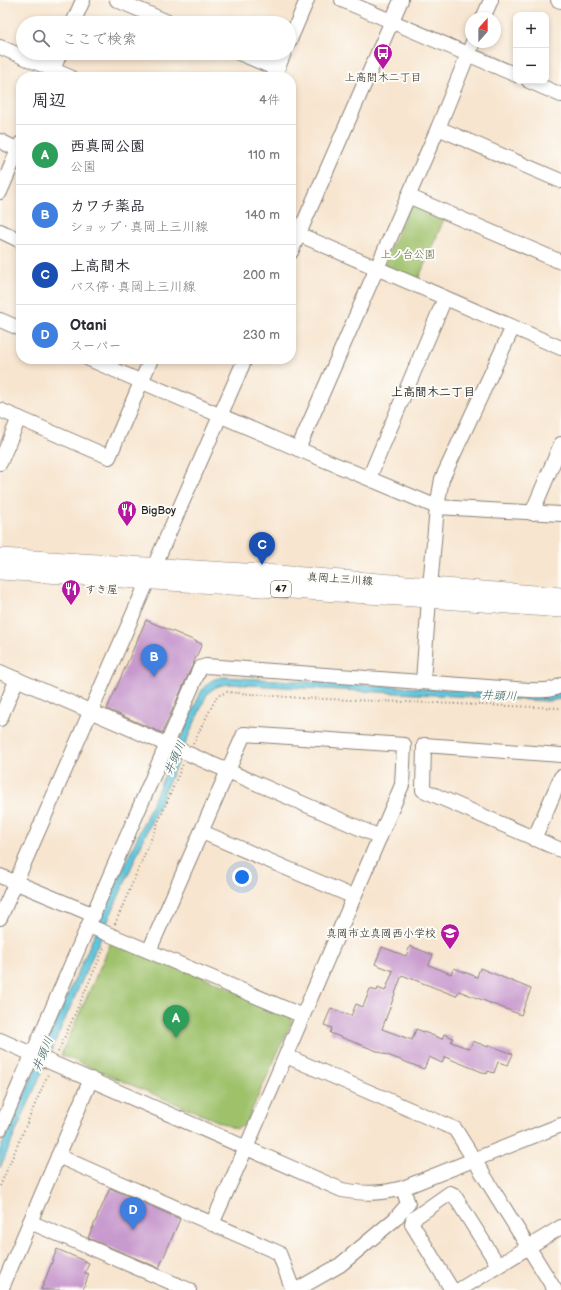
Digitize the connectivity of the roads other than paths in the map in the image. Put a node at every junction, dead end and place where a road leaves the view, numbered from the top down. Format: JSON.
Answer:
{"nodes":[{"id":1,"x":83,"y":0,"type":"edge"},
{"id":2,"x":118,"y":0,"type":"edge"},
{"id":3,"x":307,"y":0,"type":"edge"},
{"id":4,"x":342,"y":0,"type":"edge"},
{"id":5,"x":401,"y":0,"type":"edge"},
{"id":6,"x":491,"y":0,"type":"edge"},
{"id":7,"x":558,"y":0,"type":"edge"},
{"id":8,"x":561,"y":1,"type":"edge"},
{"id":9,"x":486,"y":12,"type":"edge"},
{"id":10,"x":76,"y":16,"type":"edge"},
{"id":11,"x":154,"y":16,"type":"edge"},
{"id":12,"x":392,"y":22,"type":"junction"},
{"id":13,"x":296,"y":26,"type":"edge"},
{"id":14,"x":465,"y":46,"type":"edge"},
{"id":15,"x":0,"y":47,"type":"edge"},
{"id":16,"x":470,"y":48,"type":"edge"},
{"id":17,"x":16,"y":55,"type":"edge"},
{"id":18,"x":26,"y":60,"type":"edge"},
{"id":19,"x":57,"y":60,"type":"edge"},
{"id":20,"x":252,"y":60,"type":"edge"},
{"id":21,"x":281,"y":60,"type":"edge"},
{"id":22,"x":49,"y":72,"type":"edge"},
{"id":23,"x":51,"y":72,"type":"edge"},
{"id":24,"x":273,"y":72,"type":"edge"},
{"id":25,"x":275,"y":72,"type":"edge"},
{"id":26,"x":513,"y":73,"type":"edge"},
{"id":27,"x":536,"y":84,"type":"edge"},
{"id":28,"x":561,"y":95,"type":"edge"},
{"id":29,"x":438,"y":128,"type":"junction"},
{"id":30,"x":0,"y":141,"type":"edge"},
{"id":31,"x":16,"y":147,"type":"edge"},
{"id":32,"x":16,"y":157,"type":"edge"},
{"id":33,"x":561,"y":181,"type":"edge"},
{"id":34,"x":0,"y":192,"type":"edge"},
{"id":35,"x":408,"y":196,"type":"junction"},
{"id":36,"x":0,"y":231,"type":"edge"},
{"id":37,"x":296,"y":231,"type":"edge"},
{"id":38,"x":296,"y":233,"type":"edge"},
{"id":39,"x":16,"y":238,"type":"edge"},
{"id":40,"x":561,"y":262,"type":"edge"},
{"id":41,"x":376,"y":268,"type":"junction"},
{"id":42,"x":445,"y":298,"type":"junction"},
{"id":43,"x":0,"y":320,"type":"edge"},
{"id":44,"x":16,"y":327,"type":"edge"},
{"id":45,"x":513,"y":327,"type":"junction"},
{"id":46,"x":561,"y":348,"type":"edge"},
{"id":47,"x":100,"y":364,"type":"edge"},
{"id":48,"x":149,"y":364,"type":"edge"},
{"id":49,"x":243,"y":364,"type":"edge"},
{"id":50,"x":141,"y":382,"type":"junction"},
{"id":51,"x":0,"y":410,"type":"edge"},
{"id":52,"x":220,"y":416,"type":"junction"},
{"id":53,"x":19,"y":418,"type":"junction"},
{"id":54,"x":561,"y":444,"type":"edge"},
{"id":55,"x":298,"y":449,"type":"junction"},
{"id":56,"x":0,"y":463,"type":"edge"},
{"id":57,"x":369,"y":478,"type":"junction"},
{"id":58,"x":437,"y":507,"type":"junction"},
{"id":59,"x":532,"y":513,"type":"junction"},
{"id":60,"x":561,"y":514,"type":"edge"},
{"id":61,"x":0,"y":558,"type":"edge"},
{"id":62,"x":0,"y":571,"type":"edge"},
{"id":63,"x":150,"y":573,"type":"junction"},
{"id":64,"x":429,"y":592,"type":"junction"},
{"id":65,"x":561,"y":596,"type":"edge"},
{"id":66,"x":561,"y":609,"type":"edge"},
{"id":67,"x":0,"y":672,"type":"edge"},
{"id":68,"x":17,"y":679,"type":"junction"},
{"id":69,"x":423,"y":681,"type":"junction"},
{"id":70,"x":561,"y":685,"type":"edge"},
{"id":71,"x":91,"y":710,"type":"junction"},
{"id":72,"x":0,"y":719,"type":"edge"},
{"id":73,"x":168,"y":744,"type":"junction"},
{"id":74,"x":561,"y":755,"type":"edge"},
{"id":75,"x":228,"y":771,"type":"junction"},
{"id":76,"x":561,"y":777,"type":"edge"},
{"id":77,"x":202,"y":832,"type":"junction"},
{"id":78,"x":380,"y":837,"type":"junction"},
{"id":79,"x":534,"y":839,"type":"junction"},
{"id":80,"x":561,"y":850,"type":"edge"},
{"id":81,"x":0,"y":876,"type":"edge"},
{"id":82,"x":16,"y":883,"type":"junction"},
{"id":83,"x":354,"y":897,"type":"junction"},
{"id":84,"x":0,"y":918,"type":"edge"},
{"id":85,"x":92,"y":920,"type":"junction"},
{"id":86,"x":149,"y":951,"type":"junction"},
{"id":87,"x":303,"y":1016,"type":"junction"},
{"id":88,"x":0,"y":1040,"type":"edge"},
{"id":89,"x":33,"y":1054,"type":"junction"},
{"id":90,"x":286,"y":1056,"type":"junction"},
{"id":91,"x":90,"y":1079,"type":"junction"},
{"id":92,"x":561,"y":1125,"type":"edge"},
{"id":93,"x":0,"y":1129,"type":"edge"},
{"id":94,"x":246,"y":1148,"type":"junction"},
{"id":95,"x":58,"y":1156,"type":"junction"},
{"id":96,"x":474,"y":1160,"type":"junction"},
{"id":97,"x":403,"y":1188,"type":"junction"},
{"id":98,"x":30,"y":1222,"type":"junction"},
{"id":99,"x":212,"y":1224,"type":"junction"},
{"id":100,"x":561,"y":1226,"type":"edge"},
{"id":101,"x":528,"y":1247,"type":"junction"},
{"id":102,"x":498,"y":1265,"type":"junction"},
{"id":103,"x":1,"y":1290,"type":"edge"},
{"id":104,"x":189,"y":1290,"type":"edge"},
{"id":105,"x":293,"y":1290,"type":"edge"},
{"id":106,"x":296,"y":1290,"type":"edge"},
{"id":107,"x":452,"y":1290,"type":"edge"},
{"id":108,"x":459,"y":1290,"type":"edge"},
{"id":109,"x":555,"y":1290,"type":"edge"}],
"edges":[{"from":1,"to":10,"type":"street"},
{"from":2,"to":11,"type":"street"},
{"from":3,"to":13,"type":"street"},
{"from":4,"to":12,"type":"street"},
{"from":5,"to":12,"type":"street"},
{"from":6,"to":9,"type":"street"},
{"from":7,"to":8,"type":"street"},
{"from":12,"to":14,"type":"street"},
{"from":12,"to":37,"type":"street"},
{"from":15,"to":17,"type":"street"},
{"from":16,"to":26,"type":"street"},
{"from":16,"to":29,"type":"street"},
{"from":18,"to":22,"type":"street"},
{"from":19,"to":23,"type":"street"},
{"from":20,"to":24,"type":"street"},
{"from":21,"to":25,"type":"street"},
{"from":27,"to":28,"type":"street"},
{"from":29,"to":33,"type":"street"},
{"from":29,"to":35,"type":"street"},
{"from":30,"to":31,"type":"street"},
{"from":32,"to":34,"type":"street"},
{"from":35,"to":40,"type":"street"},
{"from":35,"to":41,"type":"street"},
{"from":36,"to":39,"type":"street"},
{"from":38,"to":41,"type":"street"},
{"from":41,"to":42,"type":"street"},
{"from":41,"to":55,"type":"street"},
{"from":42,"to":45,"type":"street"},
{"from":42,"to":57,"type":"street"},
{"from":43,"to":44,"type":"street"},
{"from":45,"to":46,"type":"street"},
{"from":45,"to":58,"type":"street"},
{"from":47,"to":50,"type":"street"},
{"from":48,"to":50,"type":"street"},
{"from":49,"to":52,"type":"street"},
{"from":50,"to":52,"type":"street"},
{"from":50,"to":53,"type":"street"},
{"from":51,"to":53,"type":"street"},
{"from":52,"to":55,"type":"street"},
{"from":52,"to":63,"type":"street"},
{"from":53,"to":56,"type":"street"},
{"from":54,"to":59,"type":"street"},
{"from":55,"to":57,"type":"street"},
{"from":57,"to":58,"type":"street"},
{"from":58,"to":59,"type":"street"},
{"from":58,"to":64,"type":"street"},
{"from":59,"to":60,"type":"street"},
{"from":61,"to":63,"type":"main road","name":"真岡上三川線","number":"47"},
{"from":62,"to":63,"type":"main road","name":"真岡上三川線","number":"47"},
{"from":63,"to":64,"type":"main road","name":"真岡上三川線","number":"47"},
{"from":63,"to":71,"type":"street"},
{"from":64,"to":65,"type":"main road","name":"真岡上三川線","number":"47"},
{"from":64,"to":66,"type":"main road","name":"真岡上三川線","number":"47"},
{"from":64,"to":69,"type":"street"},
{"from":67,"to":68,"type":"street"},
{"from":68,"to":71,"type":"street"},
{"from":68,"to":72,"type":"street"},
{"from":69,"to":70,"type":"street"},
{"from":69,"to":73,"type":"street"},
{"from":71,"to":73,"type":"street"},
{"from":71,"to":82,"type":"street"},
{"from":73,"to":75,"type":"street"},
{"from":73,"to":85,"type":"street"},
{"from":74,"to":79,"type":"street"},
{"from":75,"to":77,"type":"street"},
{"from":75,"to":78,"type":"street"},
{"from":75,"to":78,"type":"street"},
{"from":76,"to":79,"type":"street"},
{"from":77,"to":83,"type":"street"},
{"from":77,"to":86,"type":"street"},
{"from":78,"to":83,"type":"street"},
{"from":79,"to":80,"type":"street"},
{"from":81,"to":82,"type":"street"},
{"from":82,"to":84,"type":"street"},
{"from":82,"to":85,"type":"street"},
{"from":83,"to":87,"type":"street"},
{"from":85,"to":86,"type":"street"},
{"from":85,"to":89,"type":"street"},
{"from":86,"to":87,"type":"street"},
{"from":87,"to":90,"type":"street"},
{"from":88,"to":89,"type":"street"},
{"from":89,"to":91,"type":"street"},
{"from":89,"to":93,"type":"street"},
{"from":90,"to":94,"type":"street"},
{"from":90,"to":96,"type":"street"},
{"from":91,"to":94,"type":"street"},
{"from":91,"to":95,"type":"street"},
{"from":92,"to":96,"type":"street"},
{"from":94,"to":97,"type":"street"},
{"from":94,"to":99,"type":"street"},
{"from":95,"to":98,"type":"street"},
{"from":95,"to":99,"type":"street"},
{"from":96,"to":97,"type":"street"},
{"from":96,"to":101,"type":"street"},
{"from":97,"to":106,"type":"street"},
{"from":98,"to":103,"type":"street"},
{"from":98,"to":104,"type":"street"},
{"from":99,"to":105,"type":"street"},
{"from":100,"to":101,"type":"street"},
{"from":101,"to":102,"type":"street"},
{"from":101,"to":109,"type":"street"},
{"from":102,"to":107,"type":"street"},
{"from":102,"to":108,"type":"street"}]}
